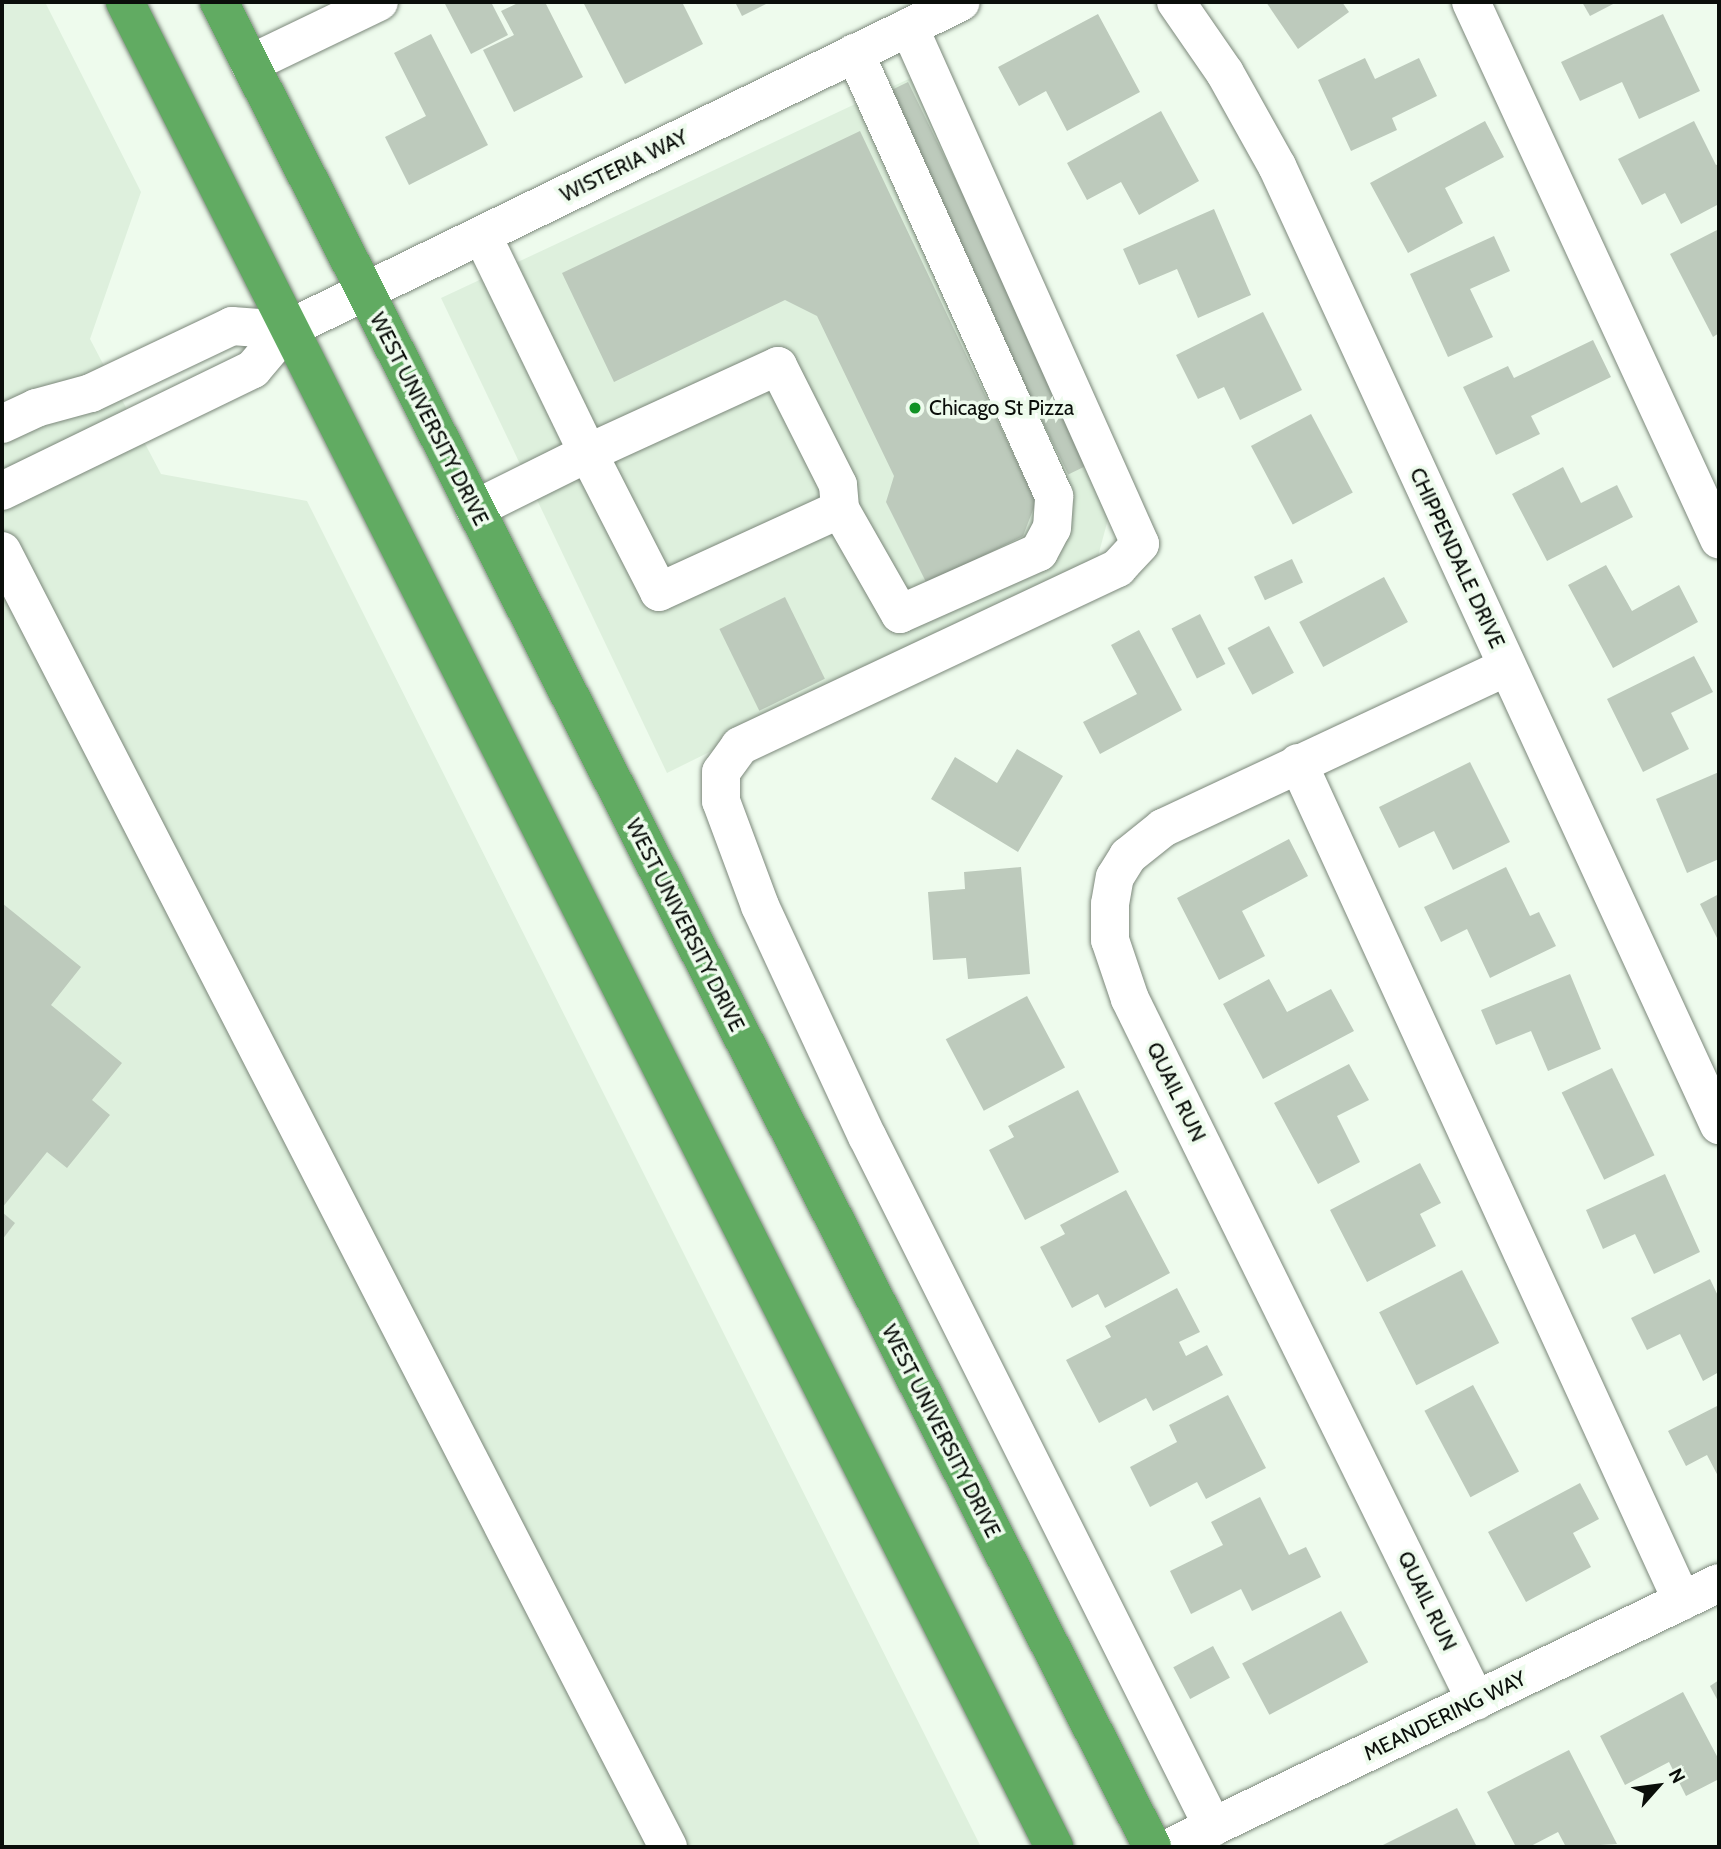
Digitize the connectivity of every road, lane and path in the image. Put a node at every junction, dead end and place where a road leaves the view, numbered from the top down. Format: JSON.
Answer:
{"nodes":[{"id":1,"x":125,"y":2,"type":"edge"},
{"id":2,"x":219,"y":2,"type":"edge"},
{"id":3,"x":379,"y":2,"type":"edge"},
{"id":4,"x":961,"y":2,"type":"edge"},
{"id":5,"x":1176,"y":2,"type":"edge"},
{"id":6,"x":1471,"y":2,"type":"edge"},
{"id":7,"x":909,"y":27,"type":"junction"},
{"id":8,"x":855,"y":53,"type":"junction"},
{"id":9,"x":250,"y":64,"type":"junction"},
{"id":10,"x":482,"y":235,"type":"junction"},
{"id":11,"x":365,"y":292,"type":"junction"},
{"id":12,"x":286,"y":330,"type":"junction"},
{"id":13,"x":2,"y":424,"type":"edge"},
{"id":14,"x":588,"y":453,"type":"junction"},
{"id":15,"x":2,"y":491,"type":"edge"},
{"id":16,"x":475,"y":509,"type":"junction"},
{"id":17,"x":840,"y":509,"type":"junction"},
{"id":18,"x":1719,"y":539,"type":"edge"},
{"id":19,"x":2,"y":551,"type":"edge"},
{"id":20,"x":1506,"y":667,"type":"junction"},
{"id":21,"x":1298,"y":762,"type":"junction"},
{"id":22,"x":1719,"y":1125,"type":"edge"},
{"id":23,"x":1719,"y":1583,"type":"edge"},
{"id":24,"x":1682,"y":1601,"type":"junction"},
{"id":25,"x":1476,"y":1701,"type":"junction"},
{"id":26,"x":1213,"y":1827,"type":"junction"},
{"id":27,"x":668,"y":1847,"type":"edge"},
{"id":28,"x":1054,"y":1847,"type":"edge"},
{"id":29,"x":1152,"y":1847,"type":"edge"},
{"id":30,"x":1171,"y":1847,"type":"edge"}],
"edges":[{"from":1,"to":12,"type":"highway"},
{"from":2,"to":9,"type":"highway","name":"WEST UNIVERSITY DRIVE"},
{"from":3,"to":9,"type":"street"},
{"from":4,"to":7,"type":"street","name":"WISTERIA WAY"},
{"from":5,"to":20,"type":"street","name":"CHIPPENDALE DRIVE"},
{"from":6,"to":18,"type":"street"},
{"from":7,"to":8,"type":"street","name":"WISTERIA WAY"},
{"from":7,"to":26,"type":"street"},
{"from":8,"to":10,"type":"street","name":"WISTERIA WAY"},
{"from":8,"to":17,"type":"street"},
{"from":9,"to":11,"type":"highway","name":"WEST UNIVERSITY DRIVE"},
{"from":10,"to":11,"type":"street","name":"WISTERIA WAY"},
{"from":10,"to":14,"type":"street"},
{"from":11,"to":12,"type":"street","name":"WISTERIA WAY"},
{"from":11,"to":16,"type":"highway","name":"WEST UNIVERSITY DRIVE"},
{"from":12,"to":13,"type":"street"},
{"from":12,"to":15,"type":"street"},
{"from":12,"to":28,"type":"highway"},
{"from":14,"to":16,"type":"street"},
{"from":14,"to":17,"type":"street"},
{"from":14,"to":17,"type":"street"},
{"from":16,"to":29,"type":"highway","name":"WEST UNIVERSITY DRIVE"},
{"from":19,"to":27,"type":"street"},
{"from":20,"to":21,"type":"street","name":"QUAIL RUN"},
{"from":20,"to":22,"type":"street","name":"CHIPPENDALE DRIVE"},
{"from":21,"to":24,"type":"street"},
{"from":21,"to":25,"type":"street","name":"QUAIL RUN"},
{"from":23,"to":24,"type":"street","name":"MEANDERING WAY"},
{"from":24,"to":25,"type":"street","name":"MEANDERING WAY"},
{"from":25,"to":26,"type":"street","name":"MEANDERING WAY"},
{"from":26,"to":30,"type":"street","name":"MEANDERING WAY"}]}
